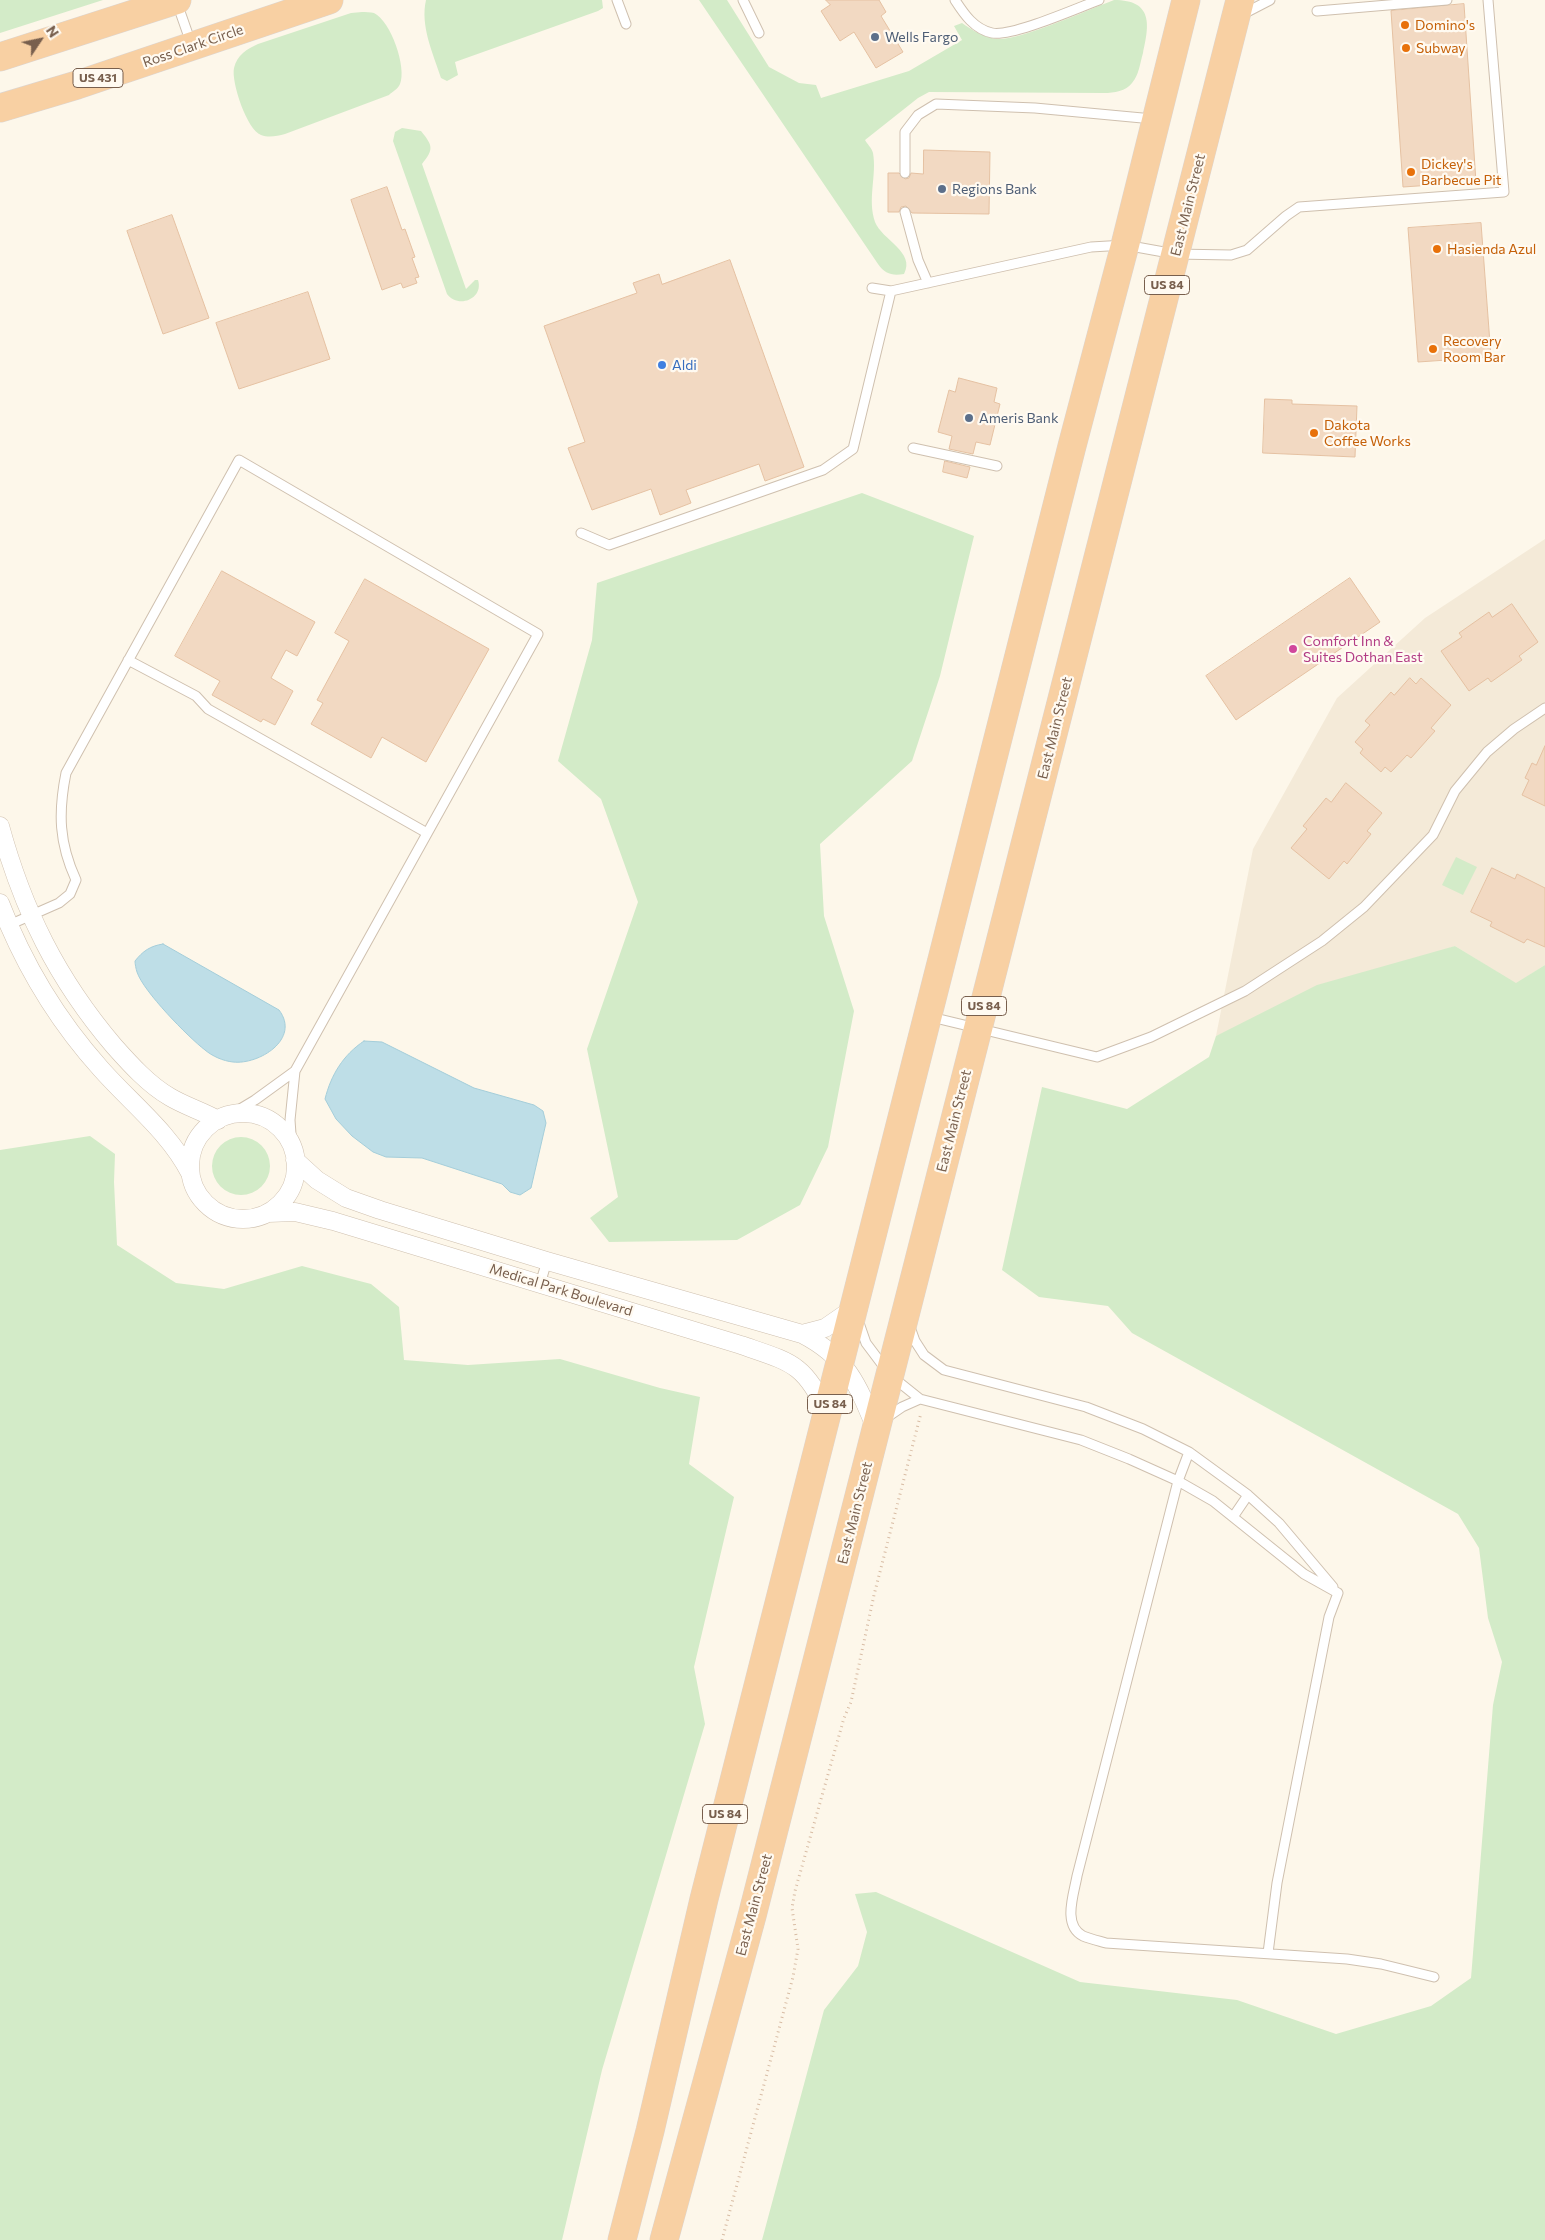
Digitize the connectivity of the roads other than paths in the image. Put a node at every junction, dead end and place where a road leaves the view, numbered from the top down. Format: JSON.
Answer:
{"nodes":[{"id":1,"x":176,"y":0,"type":"edge"},
{"id":2,"x":329,"y":0,"type":"edge"},
{"id":3,"x":618,"y":0,"type":"edge"},
{"id":4,"x":743,"y":0,"type":"edge"},
{"id":5,"x":955,"y":0,"type":"edge"},
{"id":6,"x":1070,"y":0,"type":"edge"},
{"id":7,"x":1099,"y":0,"type":"edge"},
{"id":8,"x":1186,"y":0,"type":"edge"},
{"id":9,"x":1270,"y":0,"type":"edge"},
{"id":10,"x":1447,"y":0,"type":"edge"},
{"id":11,"x":1488,"y":0,"type":"edge"},
{"id":12,"x":1074,"y":9,"type":"junction"},
{"id":13,"x":1238,"y":9,"type":"edge"},
{"id":14,"x":1317,"y":11,"type":"dead end"},
{"id":15,"x":626,"y":24,"type":"dead end"},
{"id":16,"x":759,"y":33,"type":"dead end"},
{"id":17,"x":192,"y":47,"type":"junction"},
{"id":18,"x":0,"y":58,"type":"edge"},
{"id":19,"x":0,"y":108,"type":"edge"},
{"id":20,"x":1156,"y":119,"type":"junction"},
{"id":21,"x":906,"y":173,"type":"dead end"},
{"id":22,"x":905,"y":212,"type":"dead end"},
{"id":23,"x":1125,"y":245,"type":"junction"},
{"id":24,"x":1175,"y":254,"type":"junction"},
{"id":25,"x":928,"y":283,"type":"junction"},
{"id":26,"x":872,"y":288,"type":"dead end"},
{"id":27,"x":891,"y":291,"type":"junction"},
{"id":28,"x":913,"y":448,"type":"dead end"},
{"id":29,"x":996,"y":466,"type":"dead end"},
{"id":30,"x":582,"y":533,"type":"dead end"},
{"id":31,"x":128,"y":660,"type":"junction"},
{"id":32,"x":1545,"y":708,"type":"edge"},
{"id":33,"x":0,"y":826,"type":"edge"},
{"id":34,"x":427,"y":832,"type":"junction"},
{"id":35,"x":0,"y":903,"type":"edge"},
{"id":36,"x":30,"y":916,"type":"junction"},
{"id":37,"x":9,"y":925,"type":"junction"},
{"id":38,"x":928,"y":1016,"type":"junction"},
{"id":39,"x":978,"y":1029,"type":"junction"},
{"id":40,"x":296,"y":1071,"type":"junction"},
{"id":41,"x":224,"y":1117,"type":"junction"},
{"id":42,"x":294,"y":1154,"type":"junction"},
{"id":43,"x":190,"y":1173,"type":"junction"},
{"id":44,"x":268,"y":1213,"type":"junction"},
{"id":45,"x":547,"y":1261,"type":"junction"},
{"id":46,"x":540,"y":1284,"type":"junction"},
{"id":47,"x":854,"y":1308,"type":"junction"},
{"id":48,"x":906,"y":1314,"type":"junction"},
{"id":49,"x":802,"y":1334,"type":"junction"},
{"id":50,"x":840,"y":1361,"type":"junction"},
{"id":51,"x":890,"y":1375,"type":"junction"},
{"id":52,"x":922,"y":1400,"type":"junction"},
{"id":53,"x":827,"y":1413,"type":"junction"},
{"id":54,"x":876,"y":1429,"type":"junction"},
{"id":55,"x":1189,"y":1452,"type":"junction"},
{"id":56,"x":1178,"y":1481,"type":"junction"},
{"id":57,"x":1248,"y":1495,"type":"junction"},
{"id":58,"x":1233,"y":1517,"type":"junction"},
{"id":59,"x":1338,"y":1593,"type":"junction"},
{"id":60,"x":1268,"y":1953,"type":"junction"},
{"id":61,"x":1434,"y":1977,"type":"dead end"},
{"id":62,"x":622,"y":2240,"type":"edge"},
{"id":63,"x":664,"y":2240,"type":"edge"}],
"edges":[{"from":1,"to":17,"type":"lane"},
{"from":1,"to":18,"type":"highway"},
{"from":2,"to":17,"type":"highway","name":"Ross Clark Circle","number":"US 431"},
{"from":3,"to":15,"type":"lane"},
{"from":4,"to":16,"type":"lane"},
{"from":5,"to":12,"type":"lane"},
{"from":6,"to":12,"type":"lane"},
{"from":7,"to":12,"type":"lane"},
{"from":8,"to":20,"type":"highway","number":"US 84"},
{"from":9,"to":13,"type":"lane"},
{"from":10,"to":14,"type":"lane"},
{"from":11,"to":24,"type":"lane"},
{"from":13,"to":24,"type":"highway","name":"East Main Street","number":"US 84"},
{"from":17,"to":19,"type":"highway","name":"Ross Clark Circle","number":"US 431"},
{"from":20,"to":21,"type":"lane"},
{"from":20,"to":23,"type":"highway","number":"US 84"},
{"from":22,"to":25,"type":"lane"},
{"from":23,"to":24,"type":"lane"},
{"from":23,"to":25,"type":"lane"},
{"from":23,"to":38,"type":"highway","number":"US 84"},
{"from":24,"to":39,"type":"highway","name":"East Main Street","number":"US 84"},
{"from":25,"to":27,"type":"lane"},
{"from":26,"to":27,"type":"lane"},
{"from":27,"to":30,"type":"lane"},
{"from":28,"to":29,"type":"lane"},
{"from":31,"to":34,"type":"lane"},
{"from":31,"to":34,"type":"lane"},
{"from":31,"to":36,"type":"lane"},
{"from":32,"to":39,"type":"lane"},
{"from":33,"to":36,"type":"street"},
{"from":34,"to":40,"type":"lane"},
{"from":35,"to":37,"type":"street"},
{"from":36,"to":37,"type":"lane"},
{"from":36,"to":41,"type":"street"},
{"from":37,"to":43,"type":"street"},
{"from":38,"to":39,"type":"lane"},
{"from":38,"to":47,"type":"highway","number":"US 84"},
{"from":39,"to":48,"type":"highway","name":"East Main Street","number":"US 84"},
{"from":40,"to":41,"type":"lane"},
{"from":40,"to":42,"type":"lane"},
{"from":41,"to":42,"type":"street"},
{"from":41,"to":43,"type":"street"},
{"from":42,"to":44,"type":"street"},
{"from":42,"to":45,"type":"street","name":"Medical Park Boulevard"},
{"from":43,"to":44,"type":"street"},
{"from":44,"to":46,"type":"street","name":"Medical Park Boulevard"},
{"from":45,"to":46,"type":"lane"},
{"from":45,"to":49,"type":"street","name":"Medical Park Boulevard"},
{"from":46,"to":53,"type":"street","name":"Medical Park Boulevard"},
{"from":47,"to":49,"type":"street"},
{"from":47,"to":50,"type":"highway","number":"US 84"},
{"from":47,"to":51,"type":"lane"},
{"from":48,"to":51,"type":"highway","name":"East Main Street","number":"US 84"},
{"from":48,"to":55,"type":"lane"},
{"from":49,"to":50,"type":"street","name":"Medical Park Boulevard"},
{"from":50,"to":53,"type":"highway","number":"US 84"},
{"from":50,"to":54,"type":"street","name":"Medical Park Boulevard"},
{"from":51,"to":52,"type":"lane"},
{"from":51,"to":54,"type":"highway","name":"East Main Street","number":"US 84"},
{"from":52,"to":54,"type":"lane"},
{"from":52,"to":56,"type":"lane"},
{"from":53,"to":62,"type":"highway","number":"US 84"},
{"from":54,"to":63,"type":"highway","name":"East Main Street","number":"US 84"},
{"from":55,"to":56,"type":"lane"},
{"from":55,"to":57,"type":"lane"},
{"from":56,"to":58,"type":"lane"},
{"from":56,"to":60,"type":"lane"},
{"from":57,"to":58,"type":"lane"},
{"from":57,"to":59,"type":"lane"},
{"from":58,"to":59,"type":"lane"},
{"from":59,"to":60,"type":"lane"},
{"from":60,"to":61,"type":"lane"}]}
